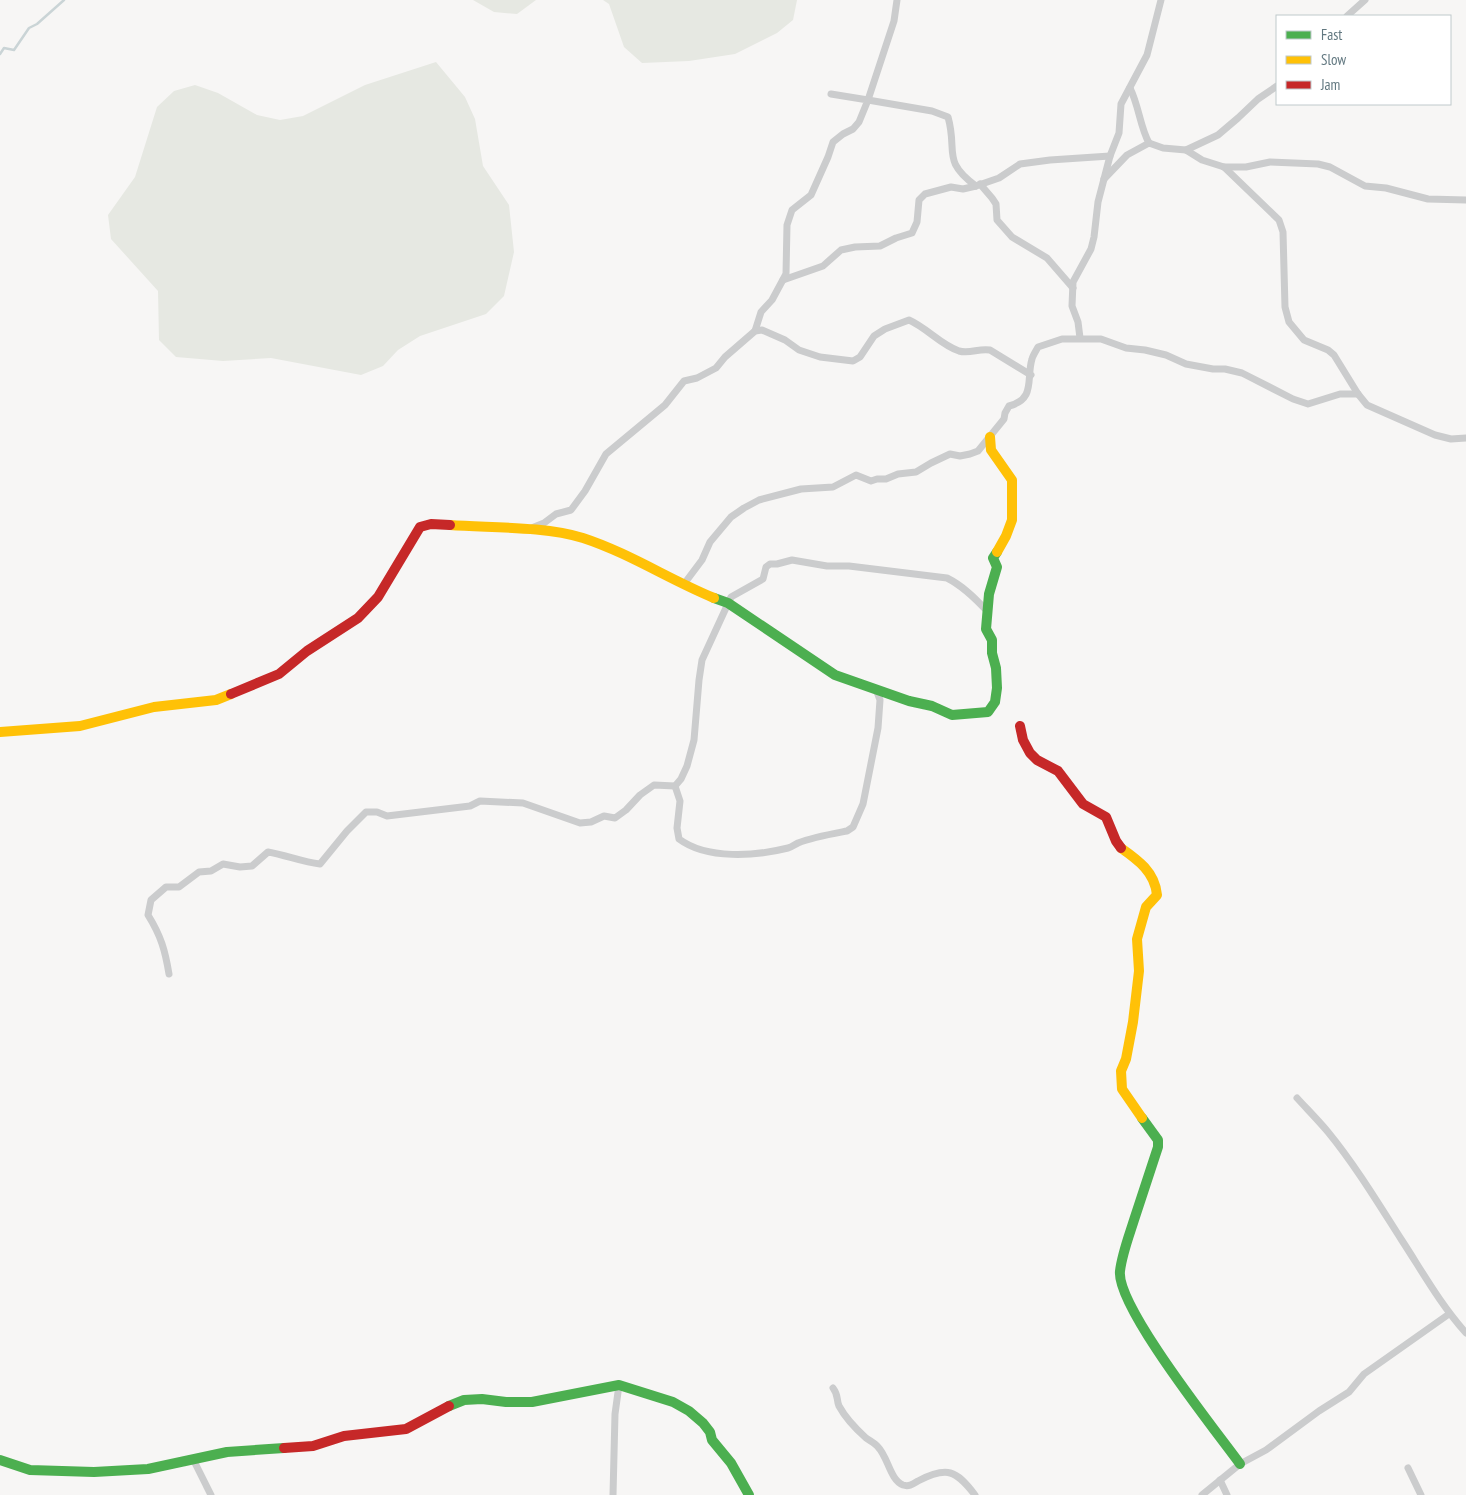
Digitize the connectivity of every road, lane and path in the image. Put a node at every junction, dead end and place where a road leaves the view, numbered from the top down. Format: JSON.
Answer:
{"nodes":[{"id":1,"x":897,"y":0,"type":"edge"},
{"id":2,"x":1161,"y":0,"type":"edge"},
{"id":3,"x":1365,"y":0,"type":"edge"},
{"id":4,"x":1348,"y":15,"type":"edge"},
{"id":5,"x":1276,"y":87,"type":"edge"},
{"id":6,"x":1130,"y":88,"type":"junction"},
{"id":7,"x":831,"y":94,"type":"dead end"},
{"id":8,"x":868,"y":100,"type":"junction"},
{"id":9,"x":1149,"y":143,"type":"junction"},
{"id":10,"x":1186,"y":150,"type":"junction"},
{"id":11,"x":1110,"y":156,"type":"junction"},
{"id":12,"x":1224,"y":168,"type":"junction"},
{"id":13,"x":1104,"y":179,"type":"junction"},
{"id":14,"x":978,"y":185,"type":"junction"},
{"id":15,"x":1466,"y":200,"type":"edge"},
{"id":16,"x":783,"y":280,"type":"junction"},
{"id":17,"x":1073,"y":288,"type":"junction"},
{"id":18,"x":755,"y":331,"type":"junction"},
{"id":19,"x":1080,"y":338,"type":"junction"},
{"id":20,"x":1030,"y":375,"type":"junction"},
{"id":21,"x":1358,"y":394,"type":"junction"},
{"id":22,"x":990,"y":437,"type":"junction"},
{"id":23,"x":1466,"y":438,"type":"edge"},
{"id":24,"x":525,"y":531,"type":"junction"},
{"id":25,"x":684,"y":584,"type":"junction"},
{"id":26,"x":728,"y":603,"type":"junction"},
{"id":27,"x":987,"y":611,"type":"junction"},
{"id":28,"x":876,"y":689,"type":"junction"},
{"id":29,"x":1020,"y":726,"type":"dead end"},
{"id":30,"x":0,"y":732,"type":"edge"},
{"id":31,"x":675,"y":786,"type":"junction"},
{"id":32,"x":169,"y":974,"type":"dead end"},
{"id":33,"x":1297,"y":1098,"type":"dead end"},
{"id":34,"x":1449,"y":1314,"type":"junction"},
{"id":35,"x":1466,"y":1333,"type":"edge"},
{"id":36,"x":619,"y":1385,"type":"junction"},
{"id":37,"x":834,"y":1388,"type":"dead end"},
{"id":38,"x":194,"y":1459,"type":"junction"},
{"id":39,"x":0,"y":1460,"type":"edge"},
{"id":40,"x":1240,"y":1464,"type":"junction"},
{"id":41,"x":1408,"y":1468,"type":"dead end"},
{"id":42,"x":1220,"y":1480,"type":"junction"},
{"id":43,"x":211,"y":1495,"type":"edge"},
{"id":44,"x":613,"y":1495,"type":"edge"},
{"id":45,"x":749,"y":1495,"type":"edge"},
{"id":46,"x":976,"y":1495,"type":"edge"},
{"id":47,"x":1202,"y":1495,"type":"edge"},
{"id":48,"x":1227,"y":1495,"type":"edge"},
{"id":49,"x":1421,"y":1495,"type":"edge"}],
"edges":[{"from":1,"to":8,"type":"street"},
{"from":2,"to":6,"type":"street"},
{"from":3,"to":4,"type":"street"},
{"from":5,"to":10,"type":"street"},
{"from":6,"to":9,"type":"street"},
{"from":6,"to":11,"type":"street"},
{"from":7,"to":8,"type":"street"},
{"from":8,"to":14,"type":"street"},
{"from":8,"to":16,"type":"street"},
{"from":9,"to":10,"type":"street"},
{"from":9,"to":13,"type":"street"},
{"from":10,"to":12,"type":"street"},
{"from":11,"to":13,"type":"street"},
{"from":11,"to":14,"type":"street"},
{"from":12,"to":15,"type":"street"},
{"from":12,"to":21,"type":"street"},
{"from":13,"to":17,"type":"street"},
{"from":14,"to":16,"type":"street"},
{"from":14,"to":17,"type":"street"},
{"from":16,"to":18,"type":"street"},
{"from":17,"to":19,"type":"street"},
{"from":18,"to":20,"type":"street"},
{"from":18,"to":24,"type":"street"},
{"from":19,"to":20,"type":"street"},
{"from":19,"to":21,"type":"street"},
{"from":20,"to":22,"type":"street"},
{"from":21,"to":23,"type":"street"},
{"from":22,"to":25,"type":"street"},
{"from":22,"to":27,"type":"street"},
{"from":24,"to":25,"type":"street"},
{"from":24,"to":30,"type":"street"},
{"from":25,"to":26,"type":"street"},
{"from":26,"to":27,"type":"street"},
{"from":26,"to":28,"type":"street"},
{"from":26,"to":31,"type":"street"},
{"from":27,"to":28,"type":"street"},
{"from":28,"to":31,"type":"street"},
{"from":29,"to":40,"type":"street"},
{"from":31,"to":32,"type":"street"},
{"from":33,"to":34,"type":"street"},
{"from":34,"to":35,"type":"street"},
{"from":34,"to":40,"type":"street"},
{"from":36,"to":38,"type":"street"},
{"from":36,"to":44,"type":"street"},
{"from":36,"to":45,"type":"street"},
{"from":37,"to":46,"type":"street"},
{"from":38,"to":39,"type":"street"},
{"from":38,"to":43,"type":"street"},
{"from":40,"to":42,"type":"street"},
{"from":41,"to":49,"type":"street"},
{"from":42,"to":47,"type":"street"},
{"from":42,"to":48,"type":"street"}]}
